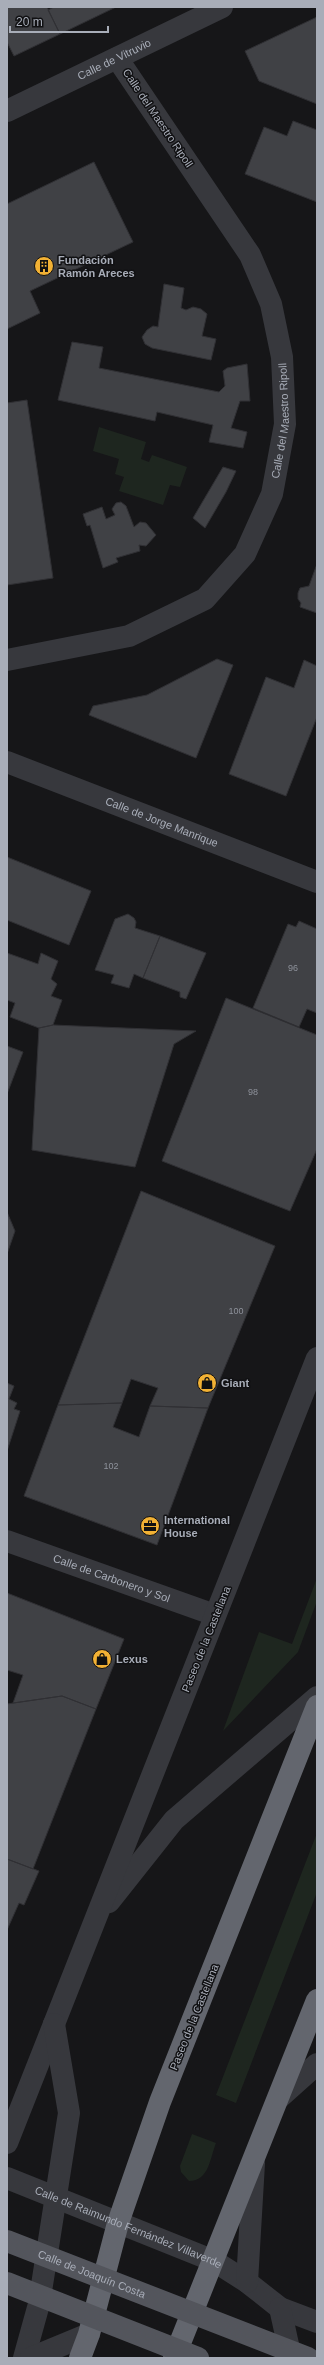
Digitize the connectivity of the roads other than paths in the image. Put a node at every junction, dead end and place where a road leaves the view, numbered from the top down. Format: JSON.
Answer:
{"nodes":[{"id":1,"x":222,"y":7,"type":"edge"},
{"id":2,"x":117,"y":58,"type":"junction"},
{"id":3,"x":7,"y":111,"type":"edge"},
{"id":4,"x":7,"y":660,"type":"edge"},
{"id":5,"x":7,"y":762,"type":"edge"},
{"id":6,"x":317,"y":882,"type":"edge"},
{"id":7,"x":317,"y":1358,"type":"edge"},
{"id":8,"x":7,"y":1541,"type":"edge"},
{"id":9,"x":215,"y":1615,"type":"junction"},
{"id":10,"x":317,"y":1697,"type":"edge"},
{"id":11,"x":317,"y":1706,"type":"edge"},
{"id":12,"x":95,"y":1920,"type":"junction"},
{"id":13,"x":317,"y":2000,"type":"edge"},
{"id":14,"x":54,"y":2024,"type":"junction"},
{"id":15,"x":317,"y":2064,"type":"edge"},
{"id":16,"x":279,"y":2098,"type":"junction"},
{"id":17,"x":7,"y":2143,"type":"edge"},
{"id":18,"x":254,"y":2157,"type":"junction"},
{"id":19,"x":7,"y":2178,"type":"edge"},
{"id":20,"x":56,"y":2198,"type":"junction"},
{"id":21,"x":118,"y":2223,"type":"junction"},
{"id":22,"x":7,"y":2241,"type":"edge"},
{"id":23,"x":214,"y":2261,"type":"junction"},
{"id":24,"x":247,"y":2282,"type":"junction"},
{"id":25,"x":7,"y":2283,"type":"edge"},
{"id":26,"x":280,"y":2308,"type":"junction"},
{"id":27,"x":317,"y":2322,"type":"edge"},
{"id":28,"x":89,"y":2334,"type":"junction"},
{"id":29,"x":7,"y":2351,"type":"edge"},
{"id":30,"x":169,"y":2352,"type":"edge"},
{"id":31,"x":17,"y":2358,"type":"edge"},
{"id":32,"x":24,"y":2358,"type":"edge"},
{"id":33,"x":31,"y":2358,"type":"edge"},
{"id":34,"x":80,"y":2358,"type":"edge"},
{"id":35,"x":198,"y":2358,"type":"edge"},
{"id":36,"x":291,"y":2358,"type":"edge"},
{"id":37,"x":308,"y":2358,"type":"edge"}],
"edges":[{"from":1,"to":2,"type":"street","name":"Calle de Vitruvio"},
{"from":2,"to":3,"type":"street","name":"Calle de Vitruvio"},
{"from":2,"to":4,"type":"street","name":"Calle del Maestro Ripoll"},
{"from":5,"to":6,"type":"street","name":"Calle de Jorge Manrique"},
{"from":7,"to":9,"type":"street","name":"Paseo de la Castellana"},
{"from":8,"to":9,"type":"street","name":"Calle de Carbonero y Sol"},
{"from":9,"to":12,"type":"street","name":"Paseo de la Castellana"},
{"from":10,"to":12,"type":"street","name":"Paseo de la Castellana"},
{"from":11,"to":21,"type":"highway","name":"Paseo de la Castellana"},
{"from":12,"to":14,"type":"street","name":"Paseo de la Castellana"},
{"from":13,"to":16,"type":"highway"},
{"from":14,"to":17,"type":"street","name":"Paseo de la Castellana"},
{"from":14,"to":20,"type":"street"},
{"from":15,"to":16,"type":"street"},
{"from":16,"to":18,"type":"highway"},
{"from":18,"to":23,"type":"highway"},
{"from":18,"to":24,"type":"street"},
{"from":19,"to":20,"type":"street","name":"Calle de Raimundo Fernández Villaverde"},
{"from":20,"to":21,"type":"street","name":"Calle de Raimundo Fernández Villaverde"},
{"from":20,"to":32,"type":"street"},
{"from":21,"to":23,"type":"street","name":"Calle de Raimundo Fernández Villaverde"},
{"from":21,"to":28,"type":"highway","name":"Paseo de la Castellana"},
{"from":22,"to":37,"type":"main road","name":"Calle de Joaquín Costa","bridge":true},
{"from":23,"to":24,"type":"street","name":"Calle de Raimundo Fernández Villaverde"},
{"from":23,"to":30,"type":"highway"},
{"from":24,"to":26,"type":"street","name":"Calle de Raimundo Fernández Villaverde"},
{"from":25,"to":30,"type":"main road","bridge":true},
{"from":26,"to":27,"type":"street","name":"Calle de Raimundo Fernández Villaverde"},
{"from":26,"to":36,"type":"street"},
{"from":28,"to":33,"type":"street"},
{"from":28,"to":34,"type":"highway","name":"Paseo de la Castellana"},
{"from":29,"to":31,"type":"street"},
{"from":30,"to":35,"type":"main road","bridge":true}]}
